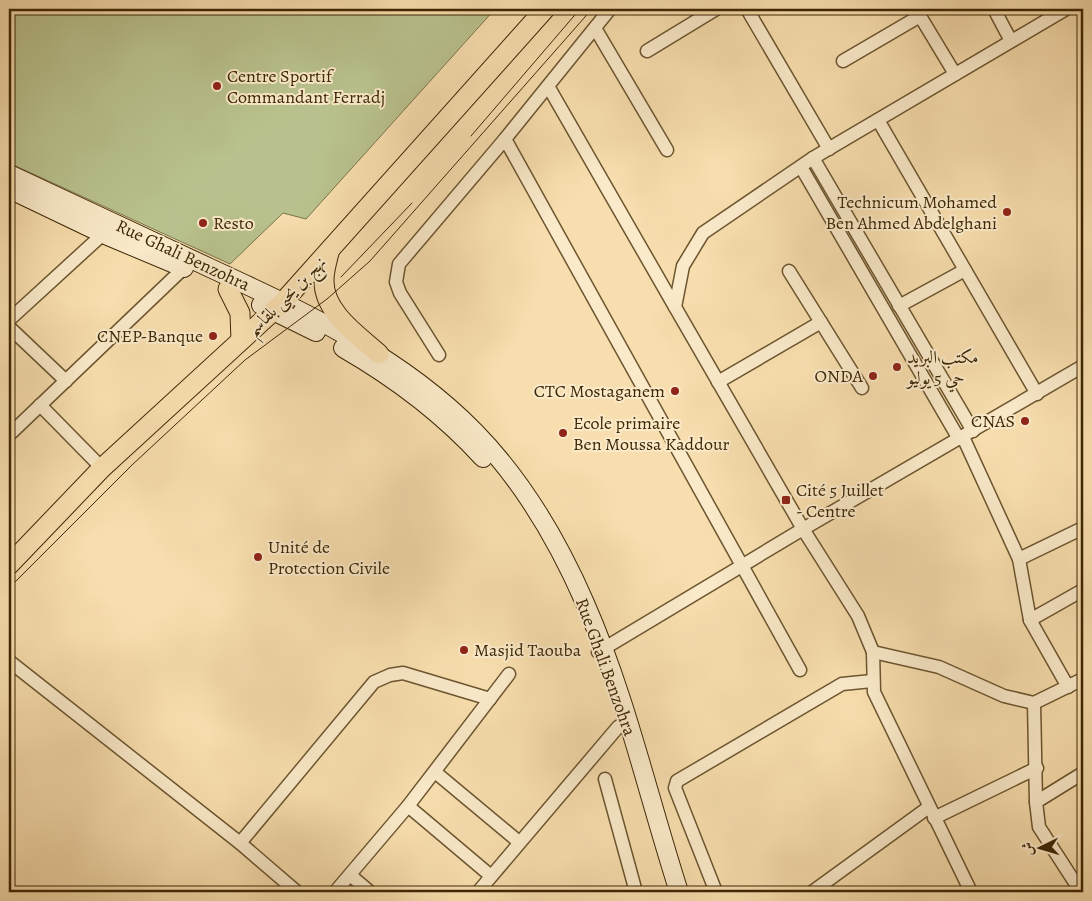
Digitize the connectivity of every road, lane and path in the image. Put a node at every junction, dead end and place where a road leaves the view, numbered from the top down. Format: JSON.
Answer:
{"nodes":[{"id":1,"x":545,"y":9,"type":"edge"},
{"id":2,"x":610,"y":9,"type":"edge"},
{"id":3,"x":716,"y":9,"type":"edge"},
{"id":4,"x":747,"y":9,"type":"edge"},
{"id":5,"x":994,"y":9,"type":"edge"},
{"id":6,"x":1066,"y":9,"type":"edge"},
{"id":7,"x":595,"y":28,"type":"junction"},
{"id":8,"x":1011,"y":41,"type":"junction"},
{"id":9,"x":647,"y":51,"type":"dead end"},
{"id":10,"x":843,"y":61,"type":"dead end"},
{"id":11,"x":955,"y":74,"type":"junction"},
{"id":12,"x":548,"y":86,"type":"junction"},
{"id":13,"x":878,"y":120,"type":"junction"},
{"id":14,"x":505,"y":139,"type":"junction"},
{"id":15,"x":829,"y":149,"type":"junction"},
{"id":16,"x":667,"y":150,"type":"dead end"},
{"id":17,"x":813,"y":158,"type":"junction"},
{"id":18,"x":800,"y":166,"type":"junction"},
{"id":19,"x":9,"y":174,"type":"edge"},
{"id":20,"x":9,"y":189,"type":"edge"},
{"id":21,"x":103,"y":234,"type":"junction"},
{"id":22,"x":329,"y":253,"type":"junction"},
{"id":23,"x":189,"y":264,"type":"junction"},
{"id":24,"x":966,"y":270,"type":"junction"},
{"id":25,"x":790,"y":272,"type":"dead end"},
{"id":26,"x":228,"y":289,"type":"junction"},
{"id":27,"x":278,"y":306,"type":"junction"},
{"id":28,"x":900,"y":306,"type":"junction"},
{"id":29,"x":675,"y":307,"type":"junction"},
{"id":30,"x":9,"y":320,"type":"edge"},
{"id":31,"x":821,"y":322,"type":"junction"},
{"id":32,"x":9,"y":327,"type":"edge"},
{"id":33,"x":241,"y":340,"type":"junction"},
{"id":34,"x":379,"y":354,"type":"junction"},
{"id":35,"x":439,"y":355,"type":"dead end"},
{"id":36,"x":1083,"y":366,"type":"edge"},
{"id":37,"x":66,"y":380,"type":"junction"},
{"id":38,"x":718,"y":382,"type":"junction"},
{"id":39,"x":862,"y":388,"type":"dead end"},
{"id":40,"x":1037,"y":394,"type":"junction"},
{"id":41,"x":40,"y":405,"type":"junction"},
{"id":42,"x":9,"y":435,"type":"edge"},
{"id":43,"x":965,"y":436,"type":"junction"},
{"id":44,"x":102,"y":468,"type":"junction"},
{"id":45,"x":1083,"y":528,"type":"edge"},
{"id":46,"x":803,"y":529,"type":"junction"},
{"id":47,"x":1019,"y":558,"type":"junction"},
{"id":48,"x":9,"y":565,"type":"edge"},
{"id":49,"x":741,"y":567,"type":"junction"},
{"id":50,"x":1083,"y":590,"type":"edge"},
{"id":51,"x":1030,"y":620,"type":"junction"},
{"id":52,"x":600,"y":650,"type":"junction"},
{"id":53,"x":873,"y":652,"type":"junction"},
{"id":54,"x":9,"y":661,"type":"edge"},
{"id":55,"x":800,"y":670,"type":"dead end"},
{"id":56,"x":509,"y":674,"type":"dead end"},
{"id":57,"x":872,"y":681,"type":"junction"},
{"id":58,"x":1082,"y":682,"type":"edge"},
{"id":59,"x":1068,"y":687,"type":"junction"},
{"id":60,"x":490,"y":699,"type":"junction"},
{"id":61,"x":1034,"y":703,"type":"junction"},
{"id":62,"x":623,"y":724,"type":"junction"},
{"id":63,"x":1037,"y":768,"type":"junction"},
{"id":64,"x":435,"y":772,"type":"junction"},
{"id":65,"x":1083,"y":773,"type":"edge"},
{"id":66,"x":605,"y":779,"type":"dead end"},
{"id":67,"x":1036,"y":802,"type":"junction"},
{"id":68,"x":408,"y":806,"type":"junction"},
{"id":69,"x":931,"y":813,"type":"junction"},
{"id":70,"x":519,"y":842,"type":"junction"},
{"id":71,"x":240,"y":843,"type":"junction"},
{"id":72,"x":350,"y":875,"type":"junction"},
{"id":73,"x":491,"y":876,"type":"junction"},
{"id":74,"x":297,"y":892,"type":"edge"},
{"id":75,"x":336,"y":892,"type":"edge"},
{"id":76,"x":370,"y":892,"type":"edge"},
{"id":77,"x":478,"y":892,"type":"edge"},
{"id":78,"x":636,"y":892,"type":"edge"},
{"id":79,"x":667,"y":892,"type":"edge"},
{"id":80,"x":679,"y":892,"type":"edge"},
{"id":81,"x":716,"y":892,"type":"edge"},
{"id":82,"x":812,"y":892,"type":"edge"},
{"id":83,"x":971,"y":892,"type":"edge"},
{"id":84,"x":1081,"y":892,"type":"edge"}],
"edges":[{"from":1,"to":22,"type":"main road","name":"نهج بن يحيى بلقاسم"},
{"from":2,"to":7,"type":"street"},
{"from":3,"to":9,"type":"street"},
{"from":4,"to":15,"type":"street"},
{"from":5,"to":8,"type":"street"},
{"from":6,"to":8,"type":"street"},
{"from":7,"to":12,"type":"street"},
{"from":7,"to":16,"type":"street"},
{"from":8,"to":11,"type":"street"},
{"from":10,"to":11,"type":"street"},
{"from":11,"to":13,"type":"street"},
{"from":12,"to":14,"type":"street"},
{"from":12,"to":29,"type":"street"},
{"from":13,"to":15,"type":"street"},
{"from":13,"to":24,"type":"street"},
{"from":14,"to":35,"type":"street"},
{"from":14,"to":49,"type":"street"},
{"from":15,"to":17,"type":"street"},
{"from":17,"to":18,"type":"street"},
{"from":17,"to":28,"type":"street"},
{"from":18,"to":29,"type":"street"},
{"from":18,"to":43,"type":"street"},
{"from":19,"to":23,"type":"main road","name":"Rue Ghali Benzohra"},
{"from":20,"to":21,"type":"main road","name":"Rue Ghali Benzohra"},
{"from":21,"to":23,"type":"main road","name":"Rue Ghali Benzohra"},
{"from":21,"to":30,"type":"street"},
{"from":22,"to":27,"type":"main road","name":"نهج بن يحيى بلقاسم"},
{"from":22,"to":34,"type":"main road"},
{"from":23,"to":26,"type":"main road","name":"Rue Ghali Benzohra"},
{"from":23,"to":27,"type":"main road","name":"Rue Ghali Benzohra"},
{"from":23,"to":37,"type":"street"},
{"from":24,"to":28,"type":"street"},
{"from":24,"to":40,"type":"street"},
{"from":25,"to":31,"type":"street"},
{"from":26,"to":27,"type":"main road","name":"Rue Ghali Benzohra"},
{"from":26,"to":33,"type":"main road"},
{"from":27,"to":33,"type":"main road","name":"نهج بن يحيى بلقاسم"},
{"from":27,"to":34,"type":"main road","name":"Rue Ghali Benzohra"},
{"from":27,"to":52,"type":"main road","name":"Rue Ghali Benzohra"},
{"from":28,"to":43,"type":"street"},
{"from":29,"to":38,"type":"street"},
{"from":31,"to":38,"type":"street"},
{"from":31,"to":39,"type":"street"},
{"from":32,"to":37,"type":"street"},
{"from":33,"to":44,"type":"main road","name":"نهج بن يحيى بلقاسم"},
{"from":34,"to":52,"type":"main road","name":"Rue Ghali Benzohra"},
{"from":36,"to":40,"type":"street"},
{"from":37,"to":41,"type":"street"},
{"from":38,"to":46,"type":"street"},
{"from":40,"to":43,"type":"street"},
{"from":41,"to":42,"type":"street"},
{"from":41,"to":44,"type":"street"},
{"from":43,"to":46,"type":"street"},
{"from":43,"to":47,"type":"street"},
{"from":44,"to":48,"type":"main road","name":"نهج بن يحيى بلقاسم"},
{"from":45,"to":47,"type":"street"},
{"from":46,"to":49,"type":"street"},
{"from":46,"to":53,"type":"street"},
{"from":47,"to":51,"type":"street"},
{"from":49,"to":52,"type":"street"},
{"from":49,"to":55,"type":"street"},
{"from":50,"to":51,"type":"street"},
{"from":51,"to":59,"type":"street"},
{"from":52,"to":62,"type":"main road","name":"Rue Ghali Benzohra"},
{"from":53,"to":57,"type":"street"},
{"from":53,"to":61,"type":"street"},
{"from":54,"to":71,"type":"street"},
{"from":56,"to":60,"type":"street"},
{"from":57,"to":69,"type":"street"},
{"from":57,"to":81,"type":"street"},
{"from":58,"to":59,"type":"street"},
{"from":59,"to":61,"type":"street"},
{"from":60,"to":64,"type":"street"},
{"from":60,"to":71,"type":"street"},
{"from":61,"to":63,"type":"street"},
{"from":62,"to":70,"type":"street"},
{"from":62,"to":79,"type":"main road","name":"Rue Ghali Benzohra"},
{"from":62,"to":80,"type":"main road","name":"Rue Ghali Benzohra"},
{"from":63,"to":67,"type":"street"},
{"from":63,"to":69,"type":"street"},
{"from":64,"to":68,"type":"street"},
{"from":64,"to":70,"type":"street"},
{"from":65,"to":67,"type":"street"},
{"from":66,"to":78,"type":"street"},
{"from":67,"to":84,"type":"street"},
{"from":68,"to":72,"type":"street"},
{"from":68,"to":73,"type":"street"},
{"from":69,"to":82,"type":"street"},
{"from":69,"to":83,"type":"street"},
{"from":70,"to":73,"type":"street"},
{"from":71,"to":74,"type":"street"},
{"from":72,"to":75,"type":"street"},
{"from":72,"to":76,"type":"street"},
{"from":73,"to":77,"type":"street"}]}
